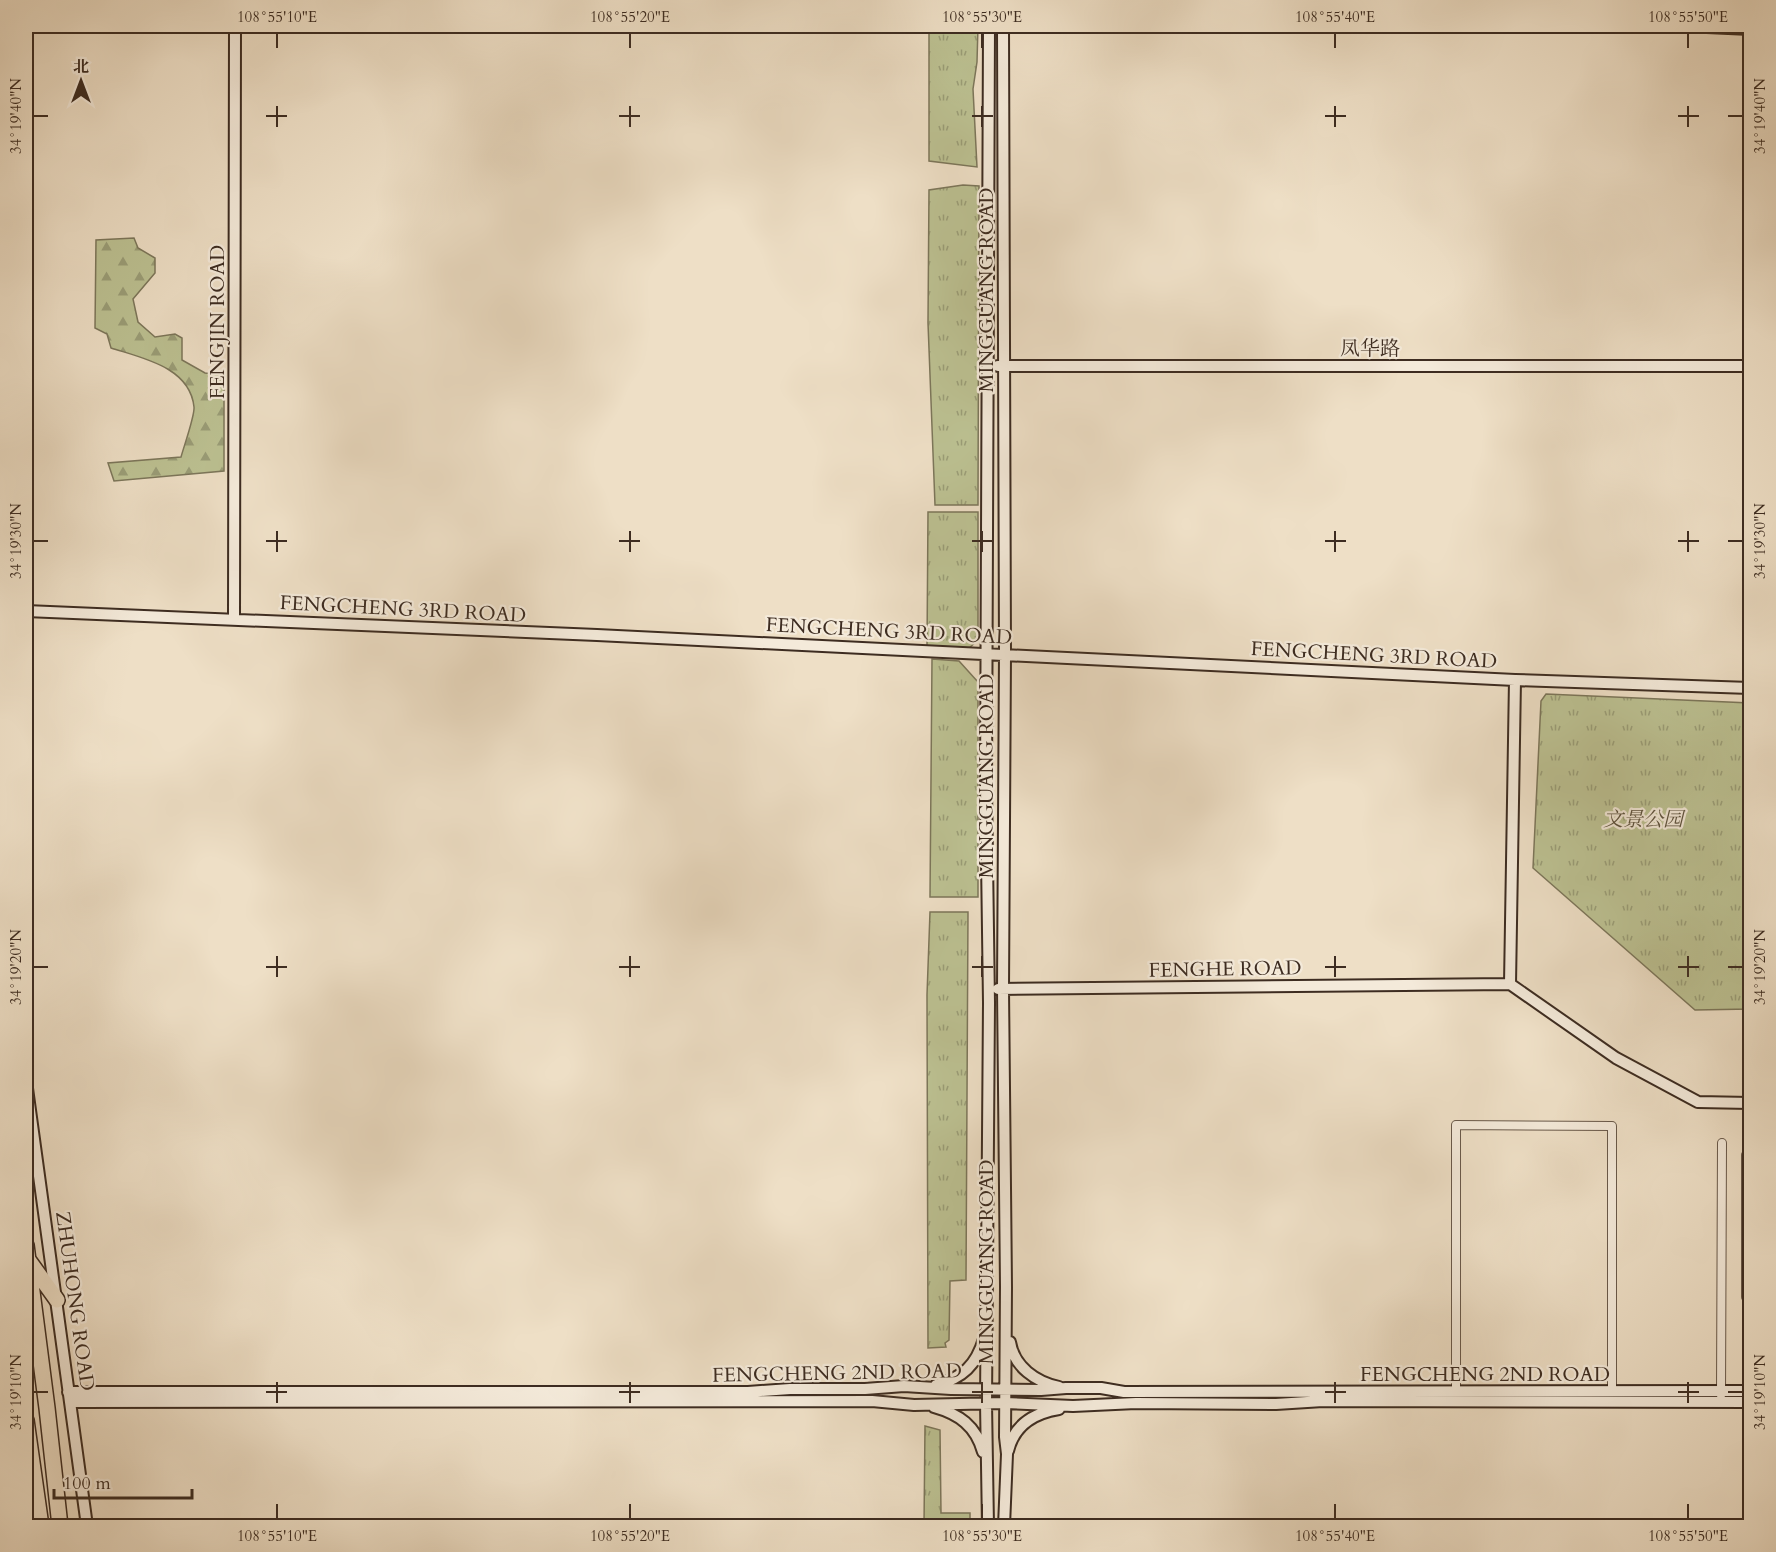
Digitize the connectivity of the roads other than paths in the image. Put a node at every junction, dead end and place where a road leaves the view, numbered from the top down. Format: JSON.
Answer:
{"nodes":[{"id":1,"x":235,"y":26,"type":"edge"},
{"id":2,"x":989,"y":26,"type":"edge"},
{"id":3,"x":1003,"y":26,"type":"edge"},
{"id":4,"x":1685,"y":26,"type":"edge"},
{"id":5,"x":1750,"y":29,"type":"edge"},
{"id":6,"x":1005,"y":365,"type":"junction"},
{"id":7,"x":989,"y":366,"type":"junction"},
{"id":8,"x":1750,"y":366,"type":"edge"},
{"id":9,"x":26,"y":611,"type":"edge"},
{"id":10,"x":234,"y":619,"type":"junction"},
{"id":11,"x":986,"y":654,"type":"junction"},
{"id":12,"x":1005,"y":654,"type":"junction"},
{"id":13,"x":1515,"y":680,"type":"junction"},
{"id":14,"x":1750,"y":688,"type":"edge"},
{"id":15,"x":1510,"y":984,"type":"junction"},
{"id":16,"x":989,"y":989,"type":"junction"},
{"id":17,"x":1003,"y":989,"type":"junction"},
{"id":18,"x":26,"y":1081,"type":"edge"},
{"id":19,"x":1750,"y":1103,"type":"edge"},
{"id":20,"x":1722,"y":1143,"type":"dead end"},
{"id":21,"x":1750,"y":1155,"type":"edge"},
{"id":22,"x":26,"y":1252,"type":"edge"},
{"id":23,"x":1750,"y":1297,"type":"edge"},
{"id":24,"x":57,"y":1300,"type":"junction"},
{"id":25,"x":1006,"y":1320,"type":"junction"},
{"id":26,"x":988,"y":1321,"type":"junction"},
{"id":27,"x":921,"y":1386,"type":"junction"},
{"id":28,"x":1066,"y":1388,"type":"junction"},
{"id":29,"x":987,"y":1389,"type":"junction"},
{"id":30,"x":1005,"y":1390,"type":"junction"},
{"id":31,"x":1721,"y":1391,"type":"junction"},
{"id":32,"x":1750,"y":1391,"type":"edge"},
{"id":33,"x":1456,"y":1392,"type":"junction"},
{"id":34,"x":1612,"y":1392,"type":"junction"},
{"id":35,"x":69,"y":1397,"type":"junction"},
{"id":36,"x":1750,"y":1402,"type":"edge"},
{"id":37,"x":986,"y":1403,"type":"junction"},
{"id":38,"x":1005,"y":1403,"type":"junction"},
{"id":39,"x":1721,"y":1403,"type":"junction"},
{"id":40,"x":928,"y":1405,"type":"junction"},
{"id":41,"x":1073,"y":1406,"type":"junction"},
{"id":42,"x":26,"y":1420,"type":"edge"},
{"id":43,"x":1007,"y":1454,"type":"junction"},
{"id":44,"x":986,"y":1468,"type":"junction"},
{"id":45,"x":41,"y":1527,"type":"edge"},
{"id":46,"x":60,"y":1527,"type":"edge"},
{"id":47,"x":87,"y":1527,"type":"edge"},
{"id":48,"x":988,"y":1527,"type":"edge"},
{"id":49,"x":1004,"y":1527,"type":"edge"}],
"edges":[{"from":1,"to":10,"type":"main road","name":"FENGJIN ROAD"},
{"from":2,"to":7,"type":"main road","name":"MINGGUANG ROAD"},
{"from":3,"to":6,"type":"main road","name":"MINGGUANG ROAD"},
{"from":4,"to":5,"type":"main road"},
{"from":6,"to":7,"type":"main road","name":"凤华路"},
{"from":6,"to":8,"type":"main road","name":"凤华路"},
{"from":6,"to":12,"type":"main road","name":"MINGGUANG ROAD"},
{"from":7,"to":11,"type":"main road","name":"MINGGUANG ROAD"},
{"from":9,"to":10,"type":"main road","name":"FENGCHENG 3RD ROAD"},
{"from":10,"to":11,"type":"main road","name":"FENGCHENG 3RD ROAD"},
{"from":11,"to":12,"type":"main road","name":"FENGCHENG 3RD ROAD"},
{"from":11,"to":16,"type":"main road","name":"MINGGUANG ROAD"},
{"from":12,"to":13,"type":"main road","name":"FENGCHENG 3RD ROAD"},
{"from":12,"to":17,"type":"main road","name":"MINGGUANG ROAD"},
{"from":13,"to":14,"type":"main road","name":"FENGCHENG 3RD ROAD"},
{"from":13,"to":15,"type":"main road"},
{"from":15,"to":17,"type":"main road","name":"FENGHE ROAD"},
{"from":15,"to":19,"type":"main road"},
{"from":16,"to":17,"type":"main road","name":"FENGHE ROAD"},
{"from":16,"to":26,"type":"main road","name":"MINGGUANG ROAD"},
{"from":17,"to":25,"type":"main road","name":"MINGGUANG ROAD"},
{"from":18,"to":24,"type":"main road","name":"ZHUHONG ROAD"},
{"from":20,"to":31,"type":"street"},
{"from":21,"to":23,"type":"street"},
{"from":22,"to":24,"type":"highway"},
{"from":22,"to":46,"type":"highway"},
{"from":24,"to":35,"type":"main road","name":"ZHUHONG ROAD"},
{"from":25,"to":28,"type":"main road"},
{"from":25,"to":30,"type":"main road","name":"MINGGUANG ROAD"},
{"from":26,"to":27,"type":"main road"},
{"from":26,"to":29,"type":"main road","name":"MINGGUANG ROAD"},
{"from":27,"to":29,"type":"main road","name":"FENGCHENG 2ND ROAD"},
{"from":27,"to":35,"type":"main road","name":"FENGCHENG 2ND ROAD"},
{"from":28,"to":30,"type":"main road","name":"FENGCHENG 2ND ROAD"},
{"from":28,"to":33,"type":"main road","name":"FENGCHENG 2ND ROAD"},
{"from":29,"to":30,"type":"main road","name":"FENGCHENG 2ND ROAD"},
{"from":29,"to":37,"type":"main road","name":"MINGGUANG ROAD"},
{"from":30,"to":38,"type":"main road","name":"MINGGUANG ROAD"},
{"from":31,"to":32,"type":"main road","name":"FENGCHENG 2ND ROAD"},
{"from":31,"to":34,"type":"main road","name":"FENGCHENG 2ND ROAD"},
{"from":31,"to":39,"type":"street"},
{"from":33,"to":34,"type":"main road","name":"FENGCHENG 2ND ROAD"},
{"from":33,"to":34,"type":"street"},
{"from":35,"to":40,"type":"main road"},
{"from":35,"to":47,"type":"main road","name":"ZHUHONG ROAD"},
{"from":36,"to":39,"type":"main road","name":"FENGCHENG 2ND ROAD"},
{"from":37,"to":38,"type":"main road","name":"FENGCHENG 2ND ROAD"},
{"from":37,"to":40,"type":"main road","name":"FENGCHENG 2ND ROAD"},
{"from":37,"to":44,"type":"main road","name":"MINGGUANG ROAD"},
{"from":38,"to":41,"type":"main road","name":"FENGCHENG 2ND ROAD"},
{"from":38,"to":43,"type":"main road","name":"MINGGUANG ROAD"},
{"from":39,"to":41,"type":"main road","name":"FENGCHENG 2ND ROAD"},
{"from":40,"to":44,"type":"main road"},
{"from":41,"to":43,"type":"main road"},
{"from":42,"to":45,"type":"highway"},
{"from":43,"to":49,"type":"main road","name":"MINGGUANG ROAD"},
{"from":44,"to":48,"type":"main road","name":"MINGGUANG ROAD"}]}
